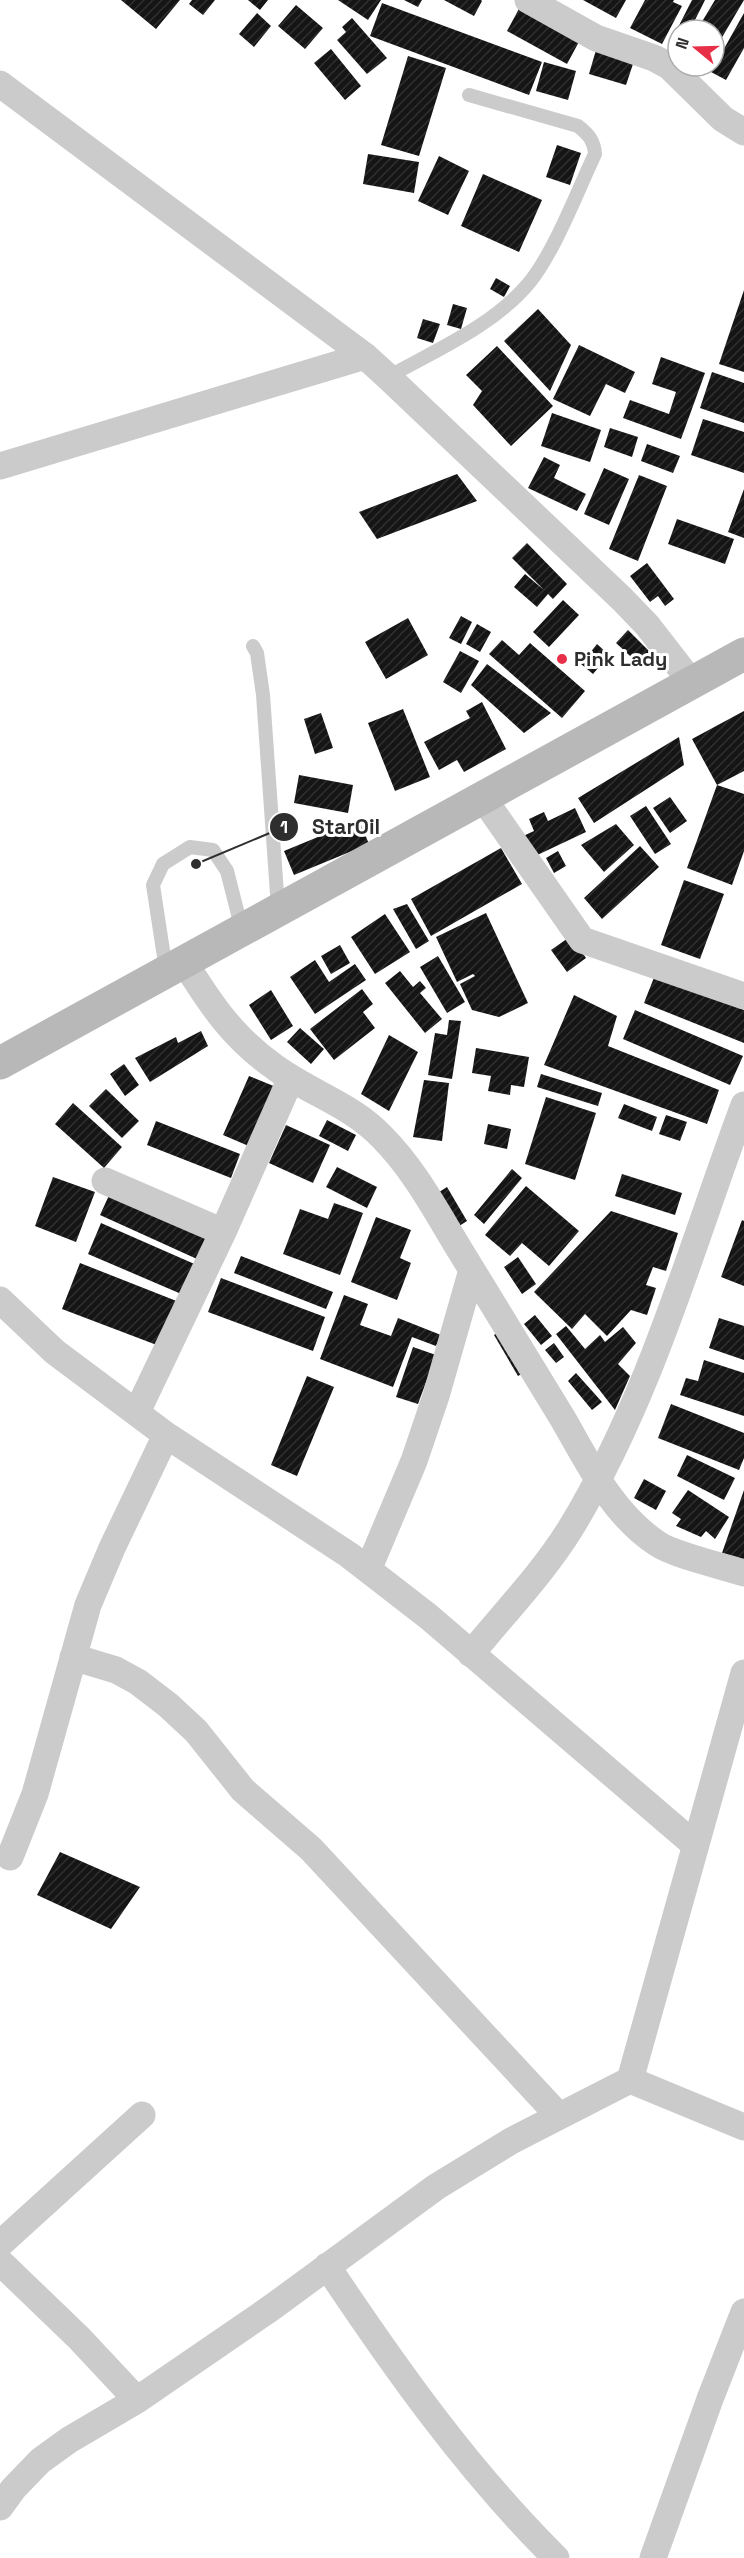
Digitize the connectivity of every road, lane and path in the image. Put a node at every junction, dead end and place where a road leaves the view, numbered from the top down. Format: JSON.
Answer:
{"nodes":[{"id":1,"x":528,"y":0,"type":"edge"},
{"id":2,"x":0,"y":84,"type":"edge"},
{"id":3,"x":469,"y":95,"type":"dead end"},
{"id":4,"x":744,"y":132,"type":"edge"},
{"id":5,"x":365,"y":356,"type":"junction"},
{"id":6,"x":388,"y":377,"type":"junction"},
{"id":7,"x":0,"y":466,"type":"edge"},
{"id":8,"x":253,"y":645,"type":"dead end"},
{"id":9,"x":744,"y":654,"type":"edge"},
{"id":10,"x":692,"y":683,"type":"junction"},
{"id":11,"x":483,"y":798,"type":"junction"},
{"id":12,"x":278,"y":910,"type":"junction"},
{"id":13,"x":242,"y":930,"type":"junction"},
{"id":14,"x":176,"y":968,"type":"junction"},
{"id":15,"x":744,"y":996,"type":"edge"},
{"id":16,"x":0,"y":1063,"type":"edge"},
{"id":17,"x":291,"y":1078,"type":"junction"},
{"id":18,"x":744,"y":1105,"type":"edge"},
{"id":19,"x":105,"y":1181,"type":"dead end"},
{"id":20,"x":223,"y":1232,"type":"junction"},
{"id":21,"x":472,"y":1269,"type":"junction"},
{"id":22,"x":0,"y":1300,"type":"edge"},
{"id":23,"x":136,"y":1412,"type":"junction"},
{"id":24,"x":166,"y":1435,"type":"junction"},
{"id":25,"x":599,"y":1480,"type":"junction"},
{"id":26,"x":368,"y":1570,"type":"junction"},
{"id":27,"x":744,"y":1573,"type":"edge"},
{"id":28,"x":471,"y":1654,"type":"junction"},
{"id":29,"x":73,"y":1657,"type":"junction"},
{"id":30,"x":744,"y":1673,"type":"edge"},
{"id":31,"x":695,"y":1845,"type":"junction"},
{"id":32,"x":10,"y":1857,"type":"dead end"},
{"id":33,"x":630,"y":2080,"type":"junction"},
{"id":34,"x":142,"y":2115,"type":"dead end"},
{"id":35,"x":559,"y":2116,"type":"junction"},
{"id":36,"x":744,"y":2127,"type":"edge"},
{"id":37,"x":0,"y":2244,"type":"edge"},
{"id":38,"x":0,"y":2262,"type":"edge"},
{"id":39,"x":327,"y":2266,"type":"junction"},
{"id":40,"x":744,"y":2312,"type":"edge"},
{"id":41,"x":137,"y":2400,"type":"junction"},
{"id":42,"x":0,"y":2507,"type":"edge"},
{"id":43,"x":555,"y":2558,"type":"edge"},
{"id":44,"x":653,"y":2558,"type":"edge"}],
"edges":[{"from":1,"to":4,"type":"street"},
{"from":2,"to":5,"type":"street"},
{"from":3,"to":6,"type":"lane"},
{"from":5,"to":6,"type":"street"},
{"from":5,"to":7,"type":"street"},
{"from":6,"to":10,"type":"street"},
{"from":8,"to":12,"type":"lane"},
{"from":9,"to":10,"type":"main road"},
{"from":10,"to":11,"type":"main road"},
{"from":11,"to":12,"type":"main road"},
{"from":11,"to":15,"type":"street"},
{"from":12,"to":13,"type":"main road"},
{"from":13,"to":14,"type":"main road"},
{"from":13,"to":14,"type":"lane"},
{"from":14,"to":16,"type":"main road"},
{"from":14,"to":17,"type":"street"},
{"from":17,"to":20,"type":"street"},
{"from":17,"to":21,"type":"street"},
{"from":18,"to":25,"type":"street"},
{"from":19,"to":20,"type":"street"},
{"from":20,"to":23,"type":"street"},
{"from":21,"to":25,"type":"street"},
{"from":21,"to":26,"type":"street"},
{"from":22,"to":23,"type":"street"},
{"from":23,"to":24,"type":"street"},
{"from":24,"to":26,"type":"street"},
{"from":24,"to":29,"type":"street"},
{"from":25,"to":27,"type":"street"},
{"from":25,"to":28,"type":"street"},
{"from":26,"to":28,"type":"street"},
{"from":28,"to":31,"type":"street"},
{"from":29,"to":32,"type":"street"},
{"from":29,"to":35,"type":"street"},
{"from":30,"to":31,"type":"street"},
{"from":31,"to":33,"type":"street"},
{"from":33,"to":35,"type":"street"},
{"from":33,"to":36,"type":"street"},
{"from":34,"to":37,"type":"street"},
{"from":35,"to":39,"type":"street"},
{"from":38,"to":41,"type":"street"},
{"from":39,"to":41,"type":"street"},
{"from":39,"to":43,"type":"street"},
{"from":40,"to":44,"type":"street"},
{"from":41,"to":42,"type":"street"}]}
